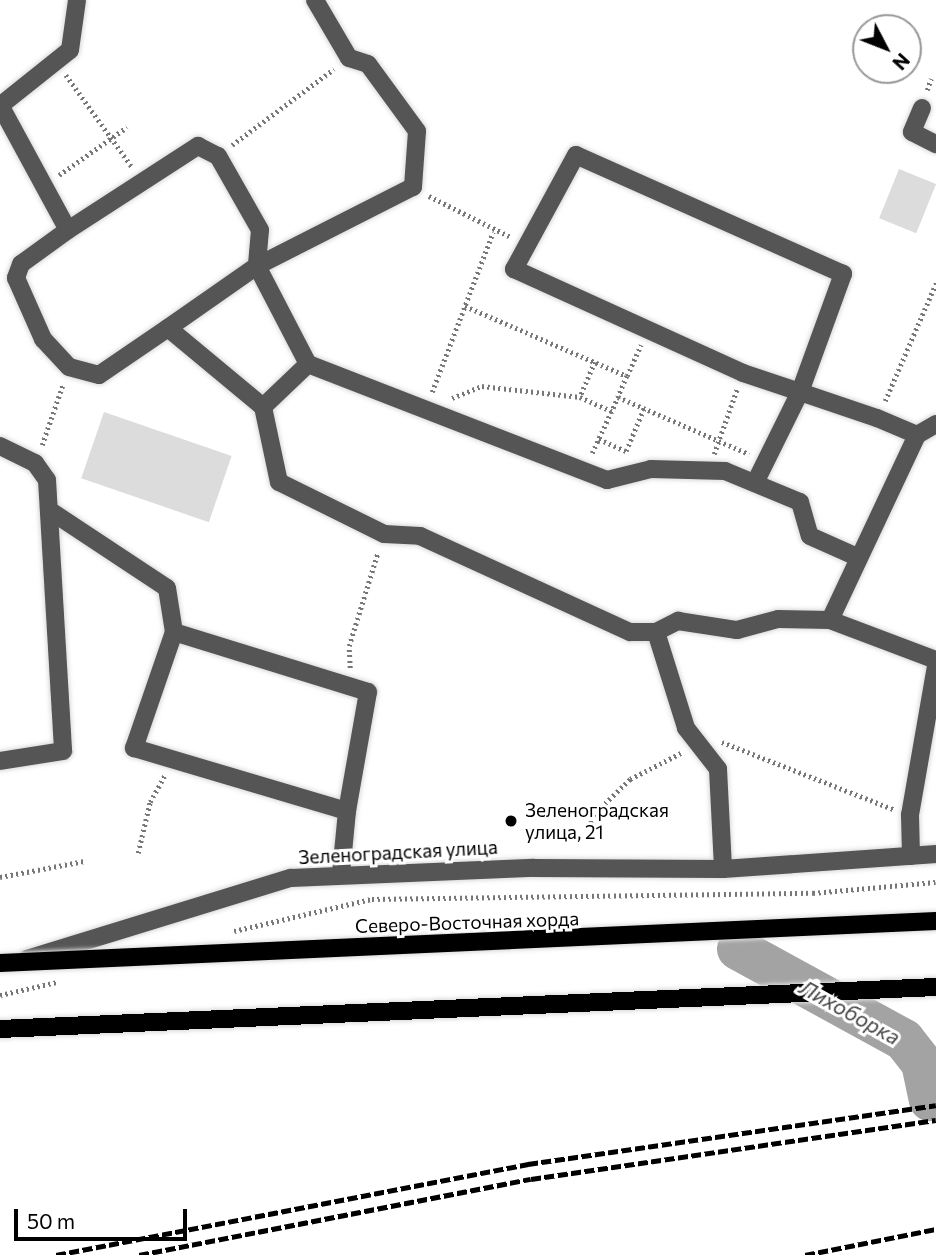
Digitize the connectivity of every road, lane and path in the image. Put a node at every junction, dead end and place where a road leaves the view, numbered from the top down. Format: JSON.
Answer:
{"nodes":[{"id":1,"x":77,"y":0,"type":"edge"},
{"id":2,"x":315,"y":0,"type":"edge"},
{"id":3,"x":349,"y":58,"type":"junction"},
{"id":4,"x":56,"y":62,"type":"junction"},
{"id":5,"x":0,"y":105,"type":"edge"},
{"id":6,"x":922,"y":108,"type":"dead end"},
{"id":7,"x":127,"y":127,"type":"dead end"},
{"id":8,"x":113,"y":137,"type":"junction"},
{"id":9,"x":936,"y":144,"type":"edge"},
{"id":10,"x":218,"y":156,"type":"junction"},
{"id":11,"x":142,"y":183,"type":"junction"},
{"id":12,"x":44,"y":186,"type":"junction"},
{"id":13,"x":412,"y":187,"type":"junction"},
{"id":14,"x":68,"y":230,"type":"junction"},
{"id":15,"x":493,"y":232,"type":"junction"},
{"id":16,"x":527,"y":241,"type":"junction"},
{"id":17,"x":257,"y":266,"type":"junction"},
{"id":18,"x":936,"y":283,"type":"edge"},
{"id":19,"x":465,"y":306,"type":"junction"},
{"id":20,"x":168,"y":328,"type":"junction"},
{"id":21,"x":648,"y":330,"type":"junction"},
{"id":22,"x":595,"y":362,"type":"junction"},
{"id":23,"x":308,"y":364,"type":"junction"},
{"id":24,"x":69,"y":367,"type":"junction"},
{"id":25,"x":743,"y":373,"type":"junction"},
{"id":26,"x":627,"y":376,"type":"junction"},
{"id":27,"x":800,"y":392,"type":"junction"},
{"id":28,"x":580,"y":397,"type":"junction"},
{"id":29,"x":618,"y":397,"type":"junction"},
{"id":30,"x":263,"y":407,"type":"junction"},
{"id":31,"x":644,"y":408,"type":"junction"},
{"id":32,"x":425,"y":409,"type":"junction"},
{"id":33,"x":612,"y":411,"type":"junction"},
{"id":34,"x":877,"y":418,"type":"junction"},
{"id":35,"x":936,"y":424,"type":"edge"},
{"id":36,"x":917,"y":435,"type":"junction"},
{"id":37,"x":599,"y":439,"type":"junction"},
{"id":38,"x":719,"y":441,"type":"junction"},
{"id":39,"x":0,"y":446,"type":"edge"},
{"id":40,"x":766,"y":461,"type":"junction"},
{"id":41,"x":35,"y":463,"type":"junction"},
{"id":42,"x":708,"y":467,"type":"junction"},
{"id":43,"x":584,"y":471,"type":"junction"},
{"id":44,"x":755,"y":483,"type":"junction"},
{"id":45,"x":49,"y":510,"type":"junction"},
{"id":46,"x":384,"y":534,"type":"junction"},
{"id":47,"x":857,"y":557,"type":"junction"},
{"id":48,"x":830,"y":621,"type":"junction"},
{"id":49,"x":174,"y":632,"type":"junction"},
{"id":50,"x":656,"y":632,"type":"junction"},
{"id":51,"x":936,"y":660,"type":"edge"},
{"id":52,"x":936,"y":666,"type":"edge"},
{"id":53,"x":351,"y":687,"type":"junction"},
{"id":54,"x":686,"y":728,"type":"junction"},
{"id":55,"x":701,"y":743,"type":"junction"},
{"id":56,"x":174,"y":760,"type":"junction"},
{"id":57,"x":0,"y":761,"type":"edge"},
{"id":58,"x":347,"y":811,"type":"junction"},
{"id":59,"x":910,"y":816,"type":"junction"},
{"id":60,"x":589,"y":828,"type":"dead end"},
{"id":61,"x":138,"y":853,"type":"dead end"},
{"id":62,"x":936,"y":854,"type":"edge"},
{"id":63,"x":911,"y":856,"type":"junction"},
{"id":64,"x":85,"y":861,"type":"dead end"},
{"id":65,"x":723,"y":869,"type":"junction"},
{"id":66,"x":341,"y":873,"type":"junction"},
{"id":67,"x":0,"y":877,"type":"edge"},
{"id":68,"x":936,"y":882,"type":"edge"},
{"id":69,"x":936,"y":921,"type":"edge"},
{"id":70,"x":222,"y":934,"type":"dead end"},
{"id":71,"x":0,"y":965,"type":"edge"},
{"id":72,"x":70,"y":979,"type":"dead end"},
{"id":73,"x":936,"y":987,"type":"edge"},
{"id":74,"x":0,"y":995,"type":"edge"},
{"id":75,"x":0,"y":1029,"type":"edge"}],
"edges":[{"from":1,"to":4,"type":"street"},
{"from":2,"to":3,"type":"street"},
{"from":3,"to":10,"type":"path"},
{"from":3,"to":13,"type":"street"},
{"from":4,"to":5,"type":"street"},
{"from":4,"to":8,"type":"path"},
{"from":5,"to":12,"type":"street"},
{"from":6,"to":9,"type":"street"},
{"from":7,"to":8,"type":"path"},
{"from":8,"to":11,"type":"path"},
{"from":8,"to":12,"type":"path"},
{"from":10,"to":11,"type":"street"},
{"from":10,"to":17,"type":"street"},
{"from":11,"to":14,"type":"street"},
{"from":12,"to":14,"type":"street"},
{"from":13,"to":15,"type":"path"},
{"from":13,"to":17,"type":"street"},
{"from":14,"to":24,"type":"street"},
{"from":15,"to":16,"type":"path"},
{"from":15,"to":19,"type":"path"},
{"from":16,"to":21,"type":"street"},
{"from":16,"to":27,"type":"street"},
{"from":17,"to":20,"type":"street"},
{"from":17,"to":23,"type":"street"},
{"from":18,"to":34,"type":"path"},
{"from":19,"to":22,"type":"path"},
{"from":19,"to":32,"type":"path"},
{"from":20,"to":24,"type":"street"},
{"from":20,"to":30,"type":"street"},
{"from":21,"to":25,"type":"street"},
{"from":21,"to":26,"type":"path"},
{"from":22,"to":26,"type":"path"},
{"from":22,"to":28,"type":"path"},
{"from":23,"to":30,"type":"street"},
{"from":23,"to":32,"type":"street"},
{"from":24,"to":41,"type":"path"},
{"from":25,"to":27,"type":"street"},
{"from":25,"to":38,"type":"path"},
{"from":26,"to":29,"type":"path"},
{"from":27,"to":34,"type":"street"},
{"from":27,"to":40,"type":"street"},
{"from":28,"to":32,"type":"path"},
{"from":28,"to":33,"type":"path"},
{"from":29,"to":31,"type":"path"},
{"from":29,"to":33,"type":"path"},
{"from":30,"to":46,"type":"street"},
{"from":31,"to":37,"type":"path"},
{"from":31,"to":38,"type":"path"},
{"from":32,"to":43,"type":"street"},
{"from":33,"to":37,"type":"path"},
{"from":34,"to":36,"type":"street"},
{"from":35,"to":36,"type":"street"},
{"from":36,"to":47,"type":"street"},
{"from":37,"to":43,"type":"path"},
{"from":38,"to":40,"type":"path"},
{"from":38,"to":42,"type":"path"},
{"from":39,"to":41,"type":"street"},
{"from":40,"to":44,"type":"street"},
{"from":41,"to":45,"type":"street"},
{"from":42,"to":43,"type":"street"},
{"from":42,"to":44,"type":"street"},
{"from":44,"to":47,"type":"street"},
{"from":45,"to":49,"type":"street"},
{"from":45,"to":57,"type":"street"},
{"from":46,"to":50,"type":"street"},
{"from":46,"to":53,"type":"path"},
{"from":47,"to":48,"type":"street"},
{"from":48,"to":50,"type":"street"},
{"from":48,"to":51,"type":"street"},
{"from":49,"to":53,"type":"street"},
{"from":49,"to":56,"type":"street"},
{"from":50,"to":54,"type":"street"},
{"from":52,"to":59,"type":"street"},
{"from":53,"to":58,"type":"street"},
{"from":54,"to":55,"type":"street"},
{"from":54,"to":59,"type":"path"},
{"from":55,"to":60,"type":"path"},
{"from":55,"to":65,"type":"street"},
{"from":56,"to":58,"type":"street"},
{"from":56,"to":61,"type":"path"},
{"from":58,"to":66,"type":"street"},
{"from":59,"to":63,"type":"street"},
{"from":62,"to":63,"type":"street","name":"Зеленоградская улица"},
{"from":63,"to":65,"type":"street","name":"Зеленоградская улица"},
{"from":64,"to":67,"type":"path"},
{"from":65,"to":66,"type":"street","name":"Зеленоградская улица"},
{"from":66,"to":71,"type":"street","name":"Зеленоградская улица"},
{"from":68,"to":70,"type":"path"},
{"from":69,"to":71,"type":"main road","name":"Северо-Восточная хорда","bridge":true},
{"from":72,"to":74,"type":"path"},
{"from":73,"to":75,"type":"main road"}]}
